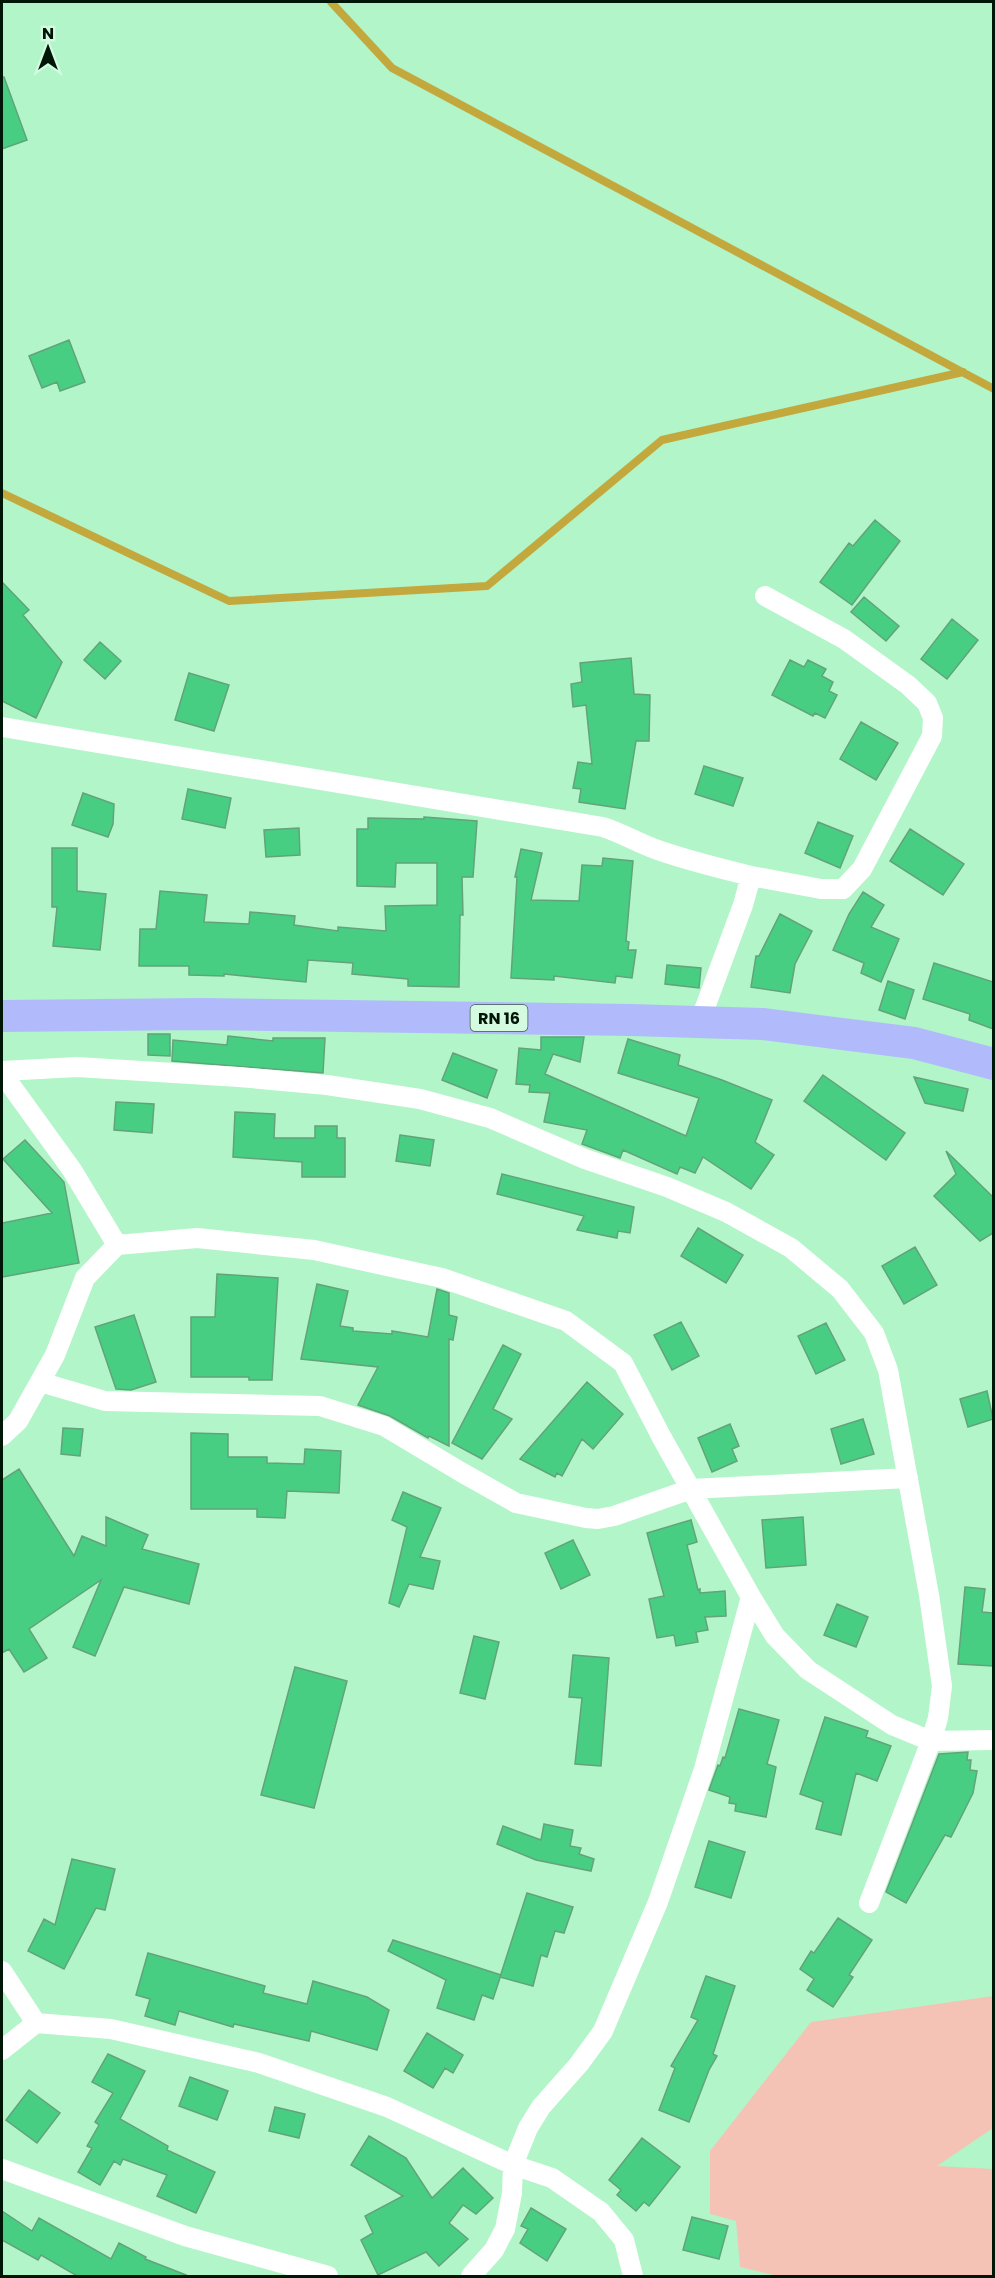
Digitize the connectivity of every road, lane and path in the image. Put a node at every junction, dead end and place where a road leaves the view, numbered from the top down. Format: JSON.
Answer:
{"nodes":[{"id":1,"x":765,"y":596,"type":"dead end"},
{"id":2,"x":2,"y":727,"type":"edge"},
{"id":3,"x":751,"y":876,"type":"junction"},
{"id":4,"x":2,"y":1016,"type":"edge"},
{"id":5,"x":700,"y":1022,"type":"junction"},
{"id":6,"x":993,"y":1064,"type":"edge"},
{"id":7,"x":2,"y":1072,"type":"edge"},
{"id":8,"x":117,"y":1245,"type":"junction"},
{"id":9,"x":40,"y":1382,"type":"junction"},
{"id":10,"x":2,"y":1436,"type":"edge"},
{"id":11,"x":908,"y":1478,"type":"junction"},
{"id":12,"x":691,"y":1489,"type":"junction"},
{"id":13,"x":751,"y":1597,"type":"junction"},
{"id":14,"x":993,"y":1740,"type":"edge"},
{"id":15,"x":932,"y":1741,"type":"junction"},
{"id":16,"x":869,"y":1903,"type":"dead end"},
{"id":17,"x":2,"y":1971,"type":"edge"},
{"id":18,"x":36,"y":2023,"type":"junction"},
{"id":19,"x":2,"y":2050,"type":"edge"},
{"id":20,"x":513,"y":2165,"type":"junction"},
{"id":21,"x":2,"y":2169,"type":"edge"},
{"id":22,"x":328,"y":2277,"type":"edge"},
{"id":23,"x":471,"y":2277,"type":"edge"},
{"id":24,"x":633,"y":2277,"type":"edge"}],
"edges":[{"from":1,"to":3,"type":"street"},
{"from":2,"to":3,"type":"street"},
{"from":3,"to":5,"type":"street"},
{"from":4,"to":5,"type":"main road","name":"RN 16","number":"RN 16"},
{"from":5,"to":6,"type":"main road","name":"RN 16","number":"RN 16"},
{"from":7,"to":8,"type":"street"},
{"from":7,"to":11,"type":"street"},
{"from":8,"to":9,"type":"street"},
{"from":8,"to":12,"type":"street"},
{"from":9,"to":10,"type":"street"},
{"from":9,"to":12,"type":"street"},
{"from":11,"to":12,"type":"street"},
{"from":11,"to":15,"type":"street"},
{"from":12,"to":13,"type":"street"},
{"from":13,"to":15,"type":"street"},
{"from":13,"to":20,"type":"street"},
{"from":14,"to":15,"type":"street"},
{"from":15,"to":16,"type":"street"},
{"from":17,"to":18,"type":"street"},
{"from":18,"to":19,"type":"street"},
{"from":18,"to":20,"type":"street"},
{"from":20,"to":23,"type":"street"},
{"from":20,"to":24,"type":"street"},
{"from":21,"to":22,"type":"street"}]}
